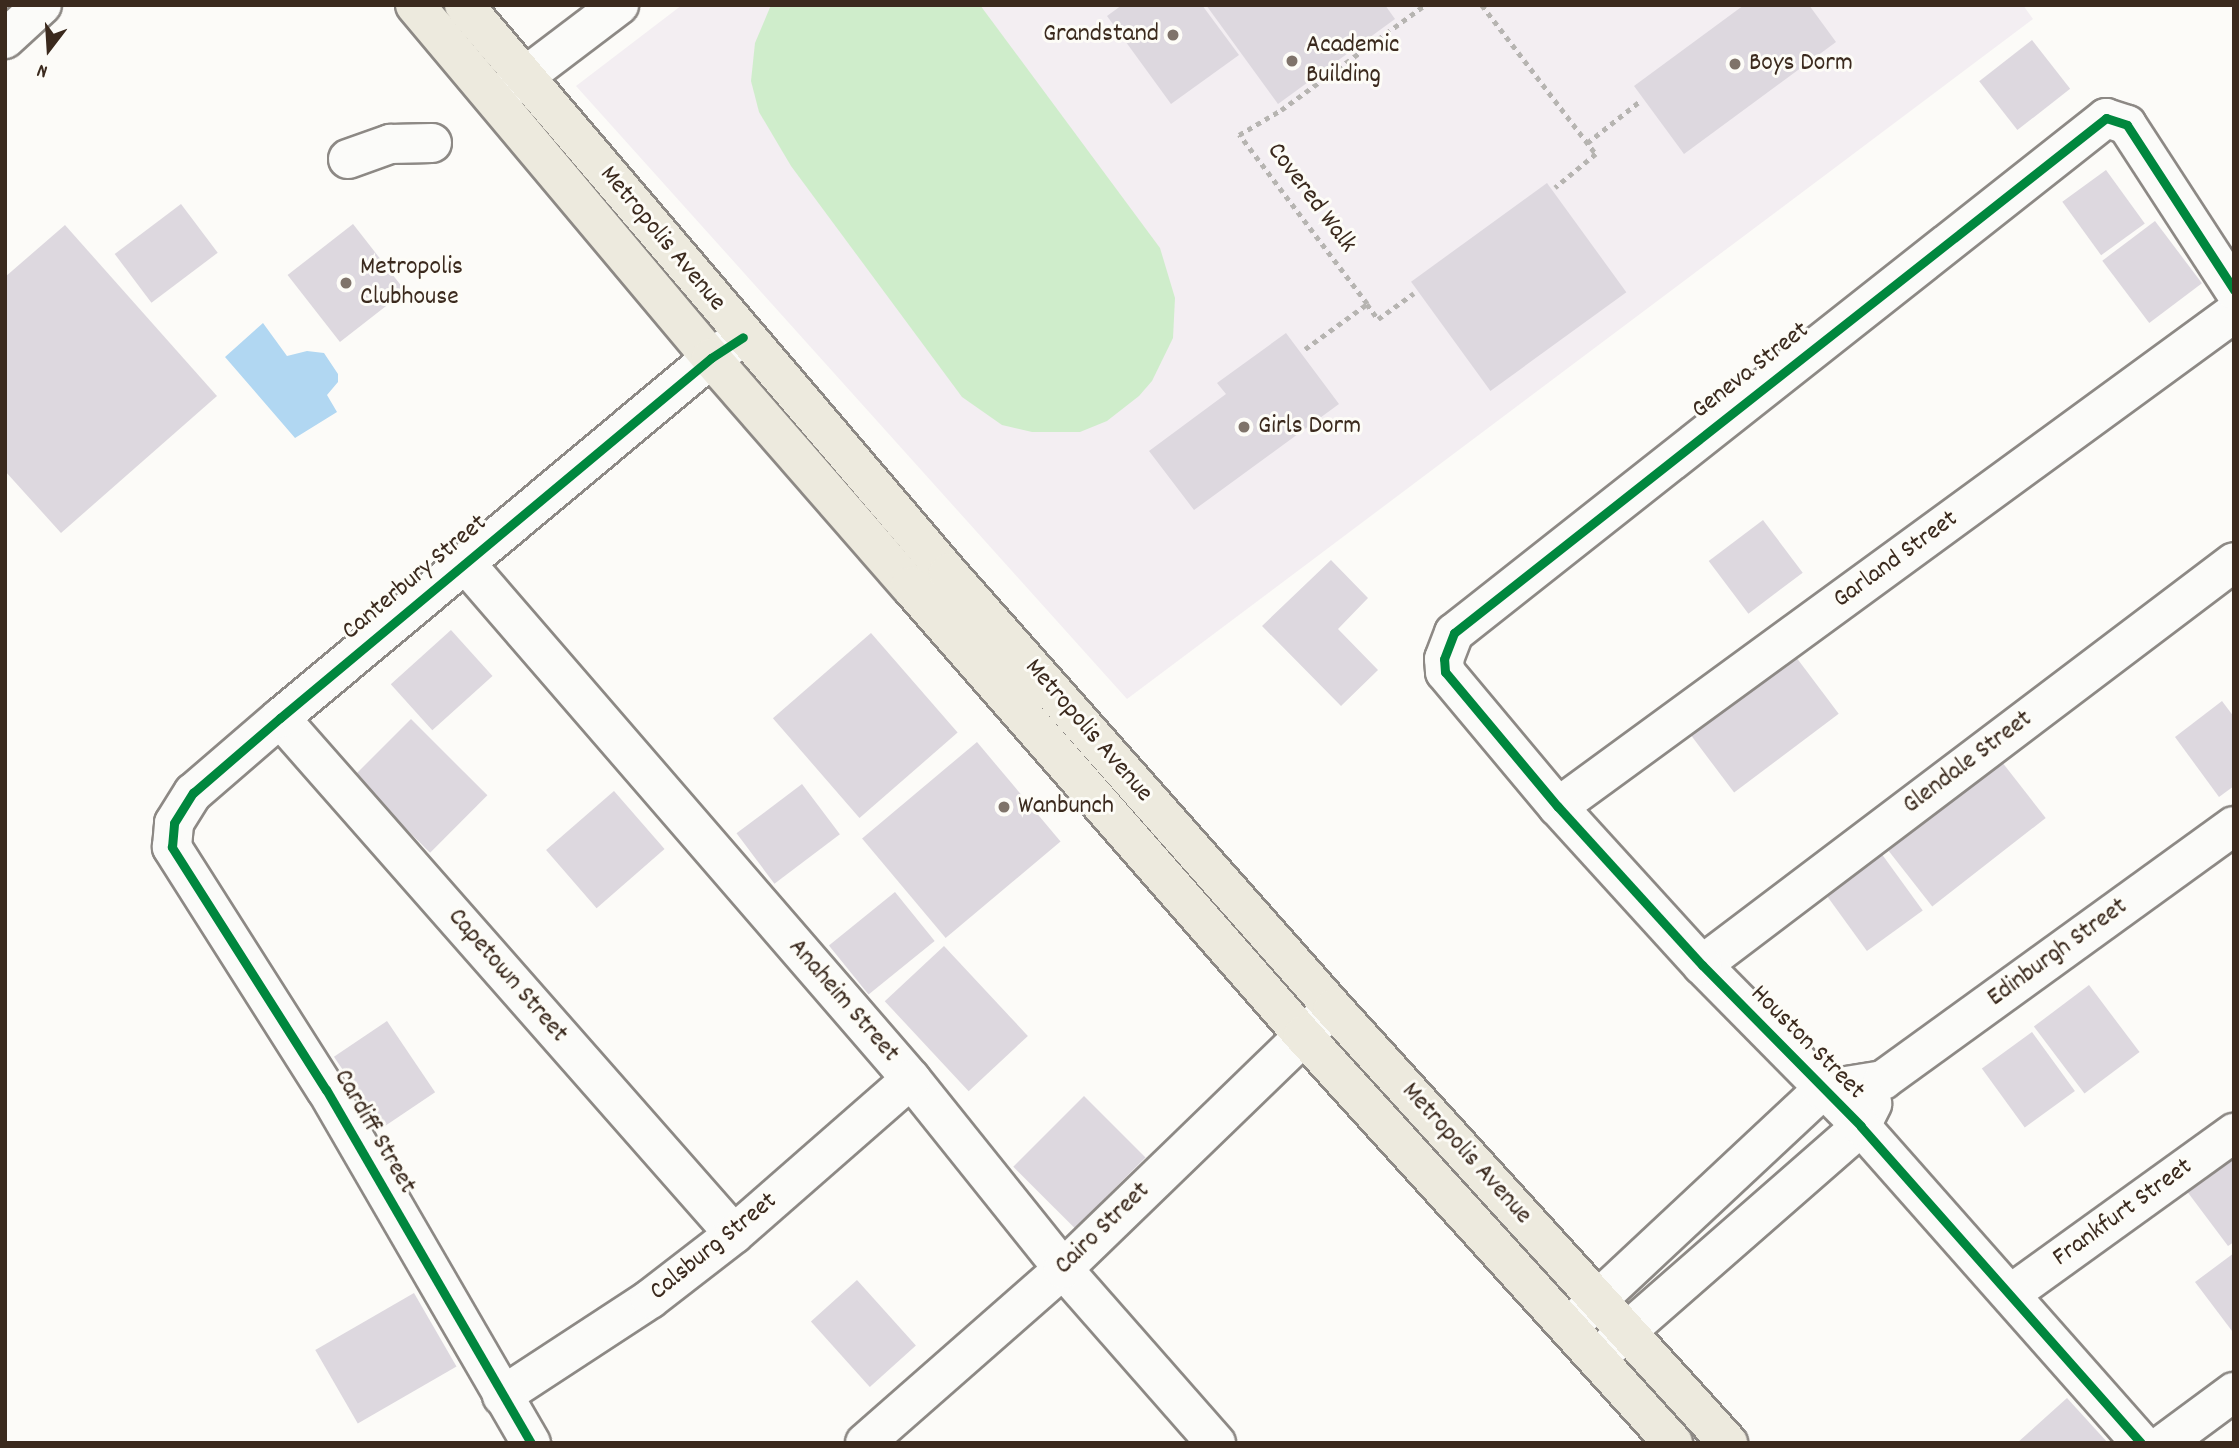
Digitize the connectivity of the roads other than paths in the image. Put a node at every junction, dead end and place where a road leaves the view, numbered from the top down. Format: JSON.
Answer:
{"nodes":[{"id":1,"x":415,"y":5,"type":"edge"},
{"id":2,"x":464,"y":5,"type":"edge"},
{"id":3,"x":619,"y":5,"type":"edge"},
{"id":4,"x":526,"y":74,"type":"junction"},
{"id":5,"x":495,"y":100,"type":"junction"},
{"id":6,"x":432,"y":144,"type":"dead end"},
{"id":7,"x":348,"y":159,"type":"dead end"},
{"id":8,"x":2234,"y":290,"type":"edge"},
{"id":9,"x":2234,"y":313,"type":"edge"},
{"id":10,"x":743,"y":337,"type":"junction"},
{"id":11,"x":711,"y":358,"type":"junction"},
{"id":12,"x":2234,"y":562,"type":"edge"},
{"id":13,"x":465,"y":563,"type":"junction"},
{"id":14,"x":1445,"y":672,"type":"joint"},
{"id":15,"x":280,"y":718,"type":"junction"},
{"id":16,"x":1558,"y":807,"type":"junction"},
{"id":17,"x":2234,"y":826,"type":"edge"},
{"id":18,"x":172,"y":847,"type":"joint"},
{"id":19,"x":1702,"y":965,"type":"junction"},
{"id":20,"x":1333,"y":1008,"type":"junction"},
{"id":21,"x":1303,"y":1035,"type":"junction"},
{"id":22,"x":911,"y":1079,"type":"junction"},
{"id":23,"x":1883,"y":1080,"type":"junction"},
{"id":24,"x":1822,"y":1090,"type":"junction"},
{"id":25,"x":1861,"y":1126,"type":"junction"},
{"id":26,"x":2234,"y":1133,"type":"edge"},
{"id":27,"x":734,"y":1234,"type":"junction"},
{"id":28,"x":1063,"y":1269,"type":"junction"},
{"id":29,"x":2012,"y":1293,"type":"junction"},
{"id":30,"x":1597,"y":1297,"type":"junction"},
{"id":31,"x":1569,"y":1328,"type":"junction"},
{"id":32,"x":1627,"y":1330,"type":"junction"},
{"id":33,"x":1597,"y":1358,"type":"junction"},
{"id":34,"x":2234,"y":1392,"type":"edge"},
{"id":35,"x":502,"y":1396,"type":"junction"},
{"id":36,"x":887,"y":1436,"type":"edge"},
{"id":37,"x":531,"y":1443,"type":"edge"},
{"id":38,"x":1216,"y":1443,"type":"edge"},
{"id":39,"x":1673,"y":1443,"type":"edge"},
{"id":40,"x":1728,"y":1443,"type":"edge"},
{"id":41,"x":2141,"y":1443,"type":"edge"},
{"id":42,"x":2165,"y":1443,"type":"edge"}],
"edges":[{"from":1,"to":5,"type":"main road","name":"Metropolis Avenue"},
{"from":2,"to":4,"type":"main road","name":"Metropolis Avenue"},
{"from":3,"to":4,"type":"street"},
{"from":4,"to":5,"type":"street"},
{"from":4,"to":10,"type":"main road","name":"Metropolis Avenue"},
{"from":5,"to":11,"type":"main road","name":"Metropolis Avenue"},
{"from":6,"to":7,"type":"street"},
{"from":8,"to":14,"type":"street","name":"Geneva Street"},
{"from":9,"to":16,"type":"street","name":"Garland Street"},
{"from":10,"to":11,"type":"street","name":"Canterbury Street"},
{"from":10,"to":20,"type":"main road","name":"Metropolis Avenue"},
{"from":11,"to":13,"type":"street","name":"Canterbury Street"},
{"from":11,"to":21,"type":"main road","name":"Metropolis Avenue"},
{"from":12,"to":19,"type":"street","name":"Glendale Street"},
{"from":13,"to":15,"type":"street","name":"Canterbury Street"},
{"from":13,"to":22,"type":"street","name":"Anaheim Street"},
{"from":14,"to":16,"type":"street","name":"Houston Street"},
{"from":15,"to":18,"type":"street","name":"Canterbury Street"},
{"from":15,"to":27,"type":"street","name":"Capetown Street"},
{"from":16,"to":19,"type":"street","name":"Houston Street"},
{"from":17,"to":23,"type":"street","name":"Edinburgh Street"},
{"from":18,"to":35,"type":"street","name":"Cardiff Street"},
{"from":19,"to":24,"type":"street","name":"Houston Street"},
{"from":20,"to":21,"type":"street","name":"Cairo Street"},
{"from":20,"to":30,"type":"main road","name":"Metropolis Avenue"},
{"from":21,"to":28,"type":"street","name":"Cairo Street"},
{"from":21,"to":31,"type":"main road","name":"Metropolis Avenue"},
{"from":22,"to":27,"type":"street","name":"Calsburg Street"},
{"from":22,"to":28,"type":"street","name":"Anaheim Street"},
{"from":23,"to":24,"type":"street","name":"Edinburgh Street"},
{"from":23,"to":25,"type":"street","name":"Edinburgh Street"},
{"from":24,"to":25,"type":"street","name":"Houston Street"},
{"from":24,"to":30,"type":"street"},
{"from":25,"to":29,"type":"street","name":"Houston Street"},
{"from":25,"to":32,"type":"street","name":"Edinburgh Street"},
{"from":26,"to":29,"type":"street","name":"Frankfurt Street"},
{"from":27,"to":35,"type":"street","name":"Calsburg Street"},
{"from":28,"to":36,"type":"street","name":"Cairo Street"},
{"from":28,"to":38,"type":"street","name":"Anaheim Street"},
{"from":29,"to":41,"type":"street","name":"Houston Street"},
{"from":30,"to":31,"type":"street"},
{"from":30,"to":32,"type":"main road","name":"Metropolis Avenue"},
{"from":31,"to":33,"type":"main road","name":"Metropolis Avenue"},
{"from":32,"to":33,"type":"street","name":"Edinburgh Street"},
{"from":32,"to":40,"type":"main road","name":"Metropolis Avenue"},
{"from":33,"to":39,"type":"main road","name":"Metropolis Avenue"},
{"from":34,"to":42,"type":"street"},
{"from":35,"to":37,"type":"street","name":"Cardiff Street"}]}
